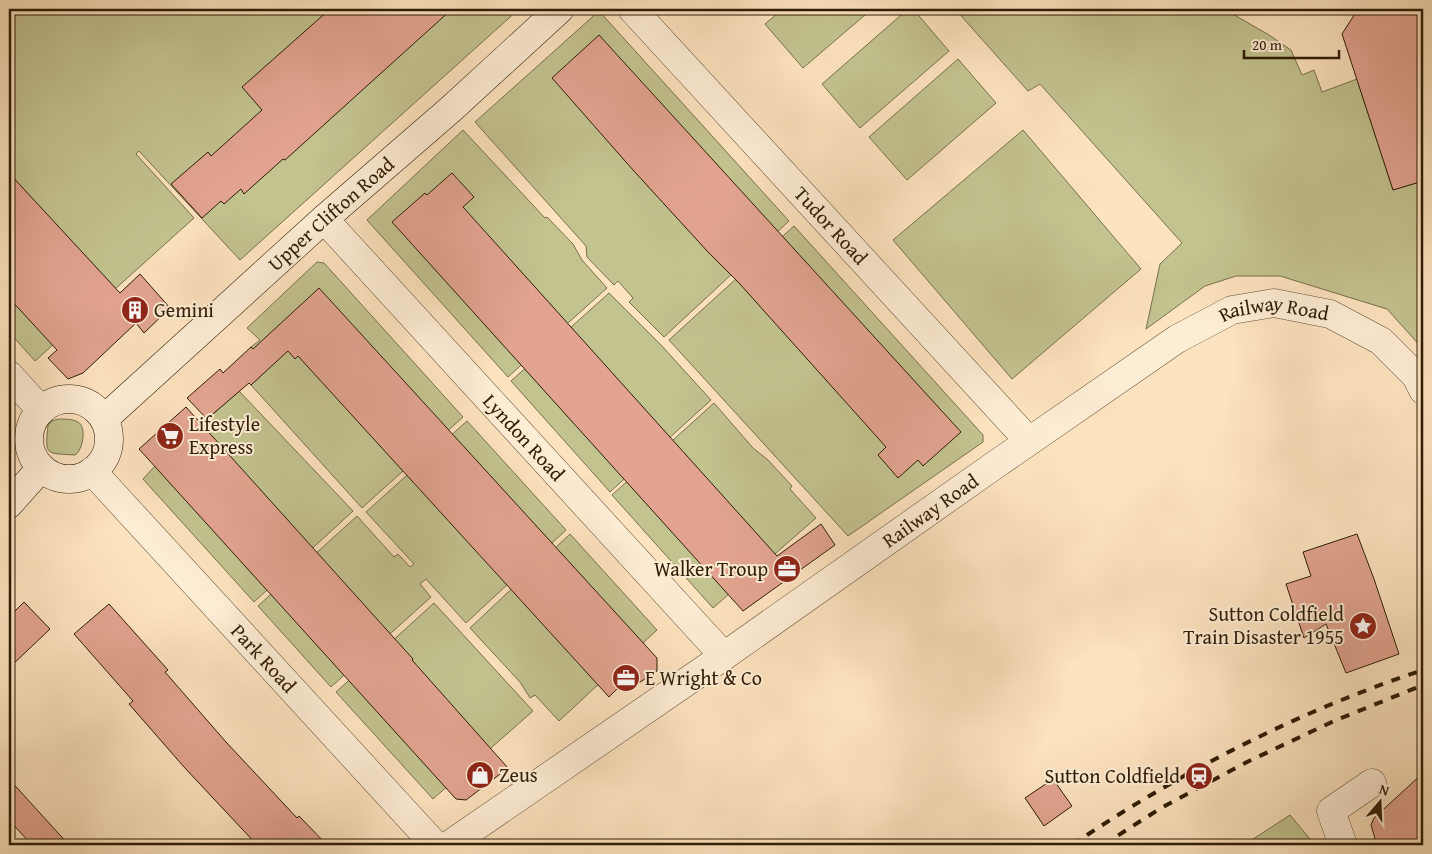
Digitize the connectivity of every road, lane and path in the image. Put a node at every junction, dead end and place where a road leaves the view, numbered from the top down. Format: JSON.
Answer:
{"nodes":[{"id":1,"x":560,"y":9,"type":"edge"},
{"id":2,"x":632,"y":9,"type":"edge"},
{"id":3,"x":324,"y":219,"type":"junction"},
{"id":4,"x":9,"y":376,"type":"edge"},
{"id":5,"x":1423,"y":390,"type":"edge"},
{"id":6,"x":41,"y":410,"type":"junction"},
{"id":7,"x":104,"y":419,"type":"junction"},
{"id":8,"x":1028,"y":441,"type":"junction"},
{"id":9,"x":41,"y":468,"type":"junction"},
{"id":10,"x":92,"y":471,"type":"junction"},
{"id":11,"x":9,"y":504,"type":"edge"},
{"id":12,"x":724,"y":656,"type":"junction"},
{"id":13,"x":1372,"y":783,"type":"dead end"},
{"id":14,"x":435,"y":845,"type":"edge"},
{"id":15,"x":449,"y":845,"type":"edge"},
{"id":16,"x":1343,"y":845,"type":"edge"}],
"edges":[{"from":1,"to":3,"type":"street","name":"Upper Clifton Road"},
{"from":2,"to":8,"type":"street","name":"Tudor Road"},
{"from":3,"to":7,"type":"street","name":"Upper Clifton Road"},
{"from":3,"to":12,"type":"street","name":"Lyndon Road"},
{"from":4,"to":6,"type":"street"},
{"from":5,"to":8,"type":"street","name":"Railway Road"},
{"from":6,"to":7,"type":"street"},
{"from":6,"to":9,"type":"street"},
{"from":7,"to":10,"type":"street"},
{"from":8,"to":12,"type":"street","name":"Railway Road"},
{"from":9,"to":10,"type":"street"},
{"from":9,"to":11,"type":"street"},
{"from":10,"to":14,"type":"street","name":"Park Road"},
{"from":12,"to":15,"type":"street","name":"Railway Road"},
{"from":13,"to":16,"type":"street"}]}
